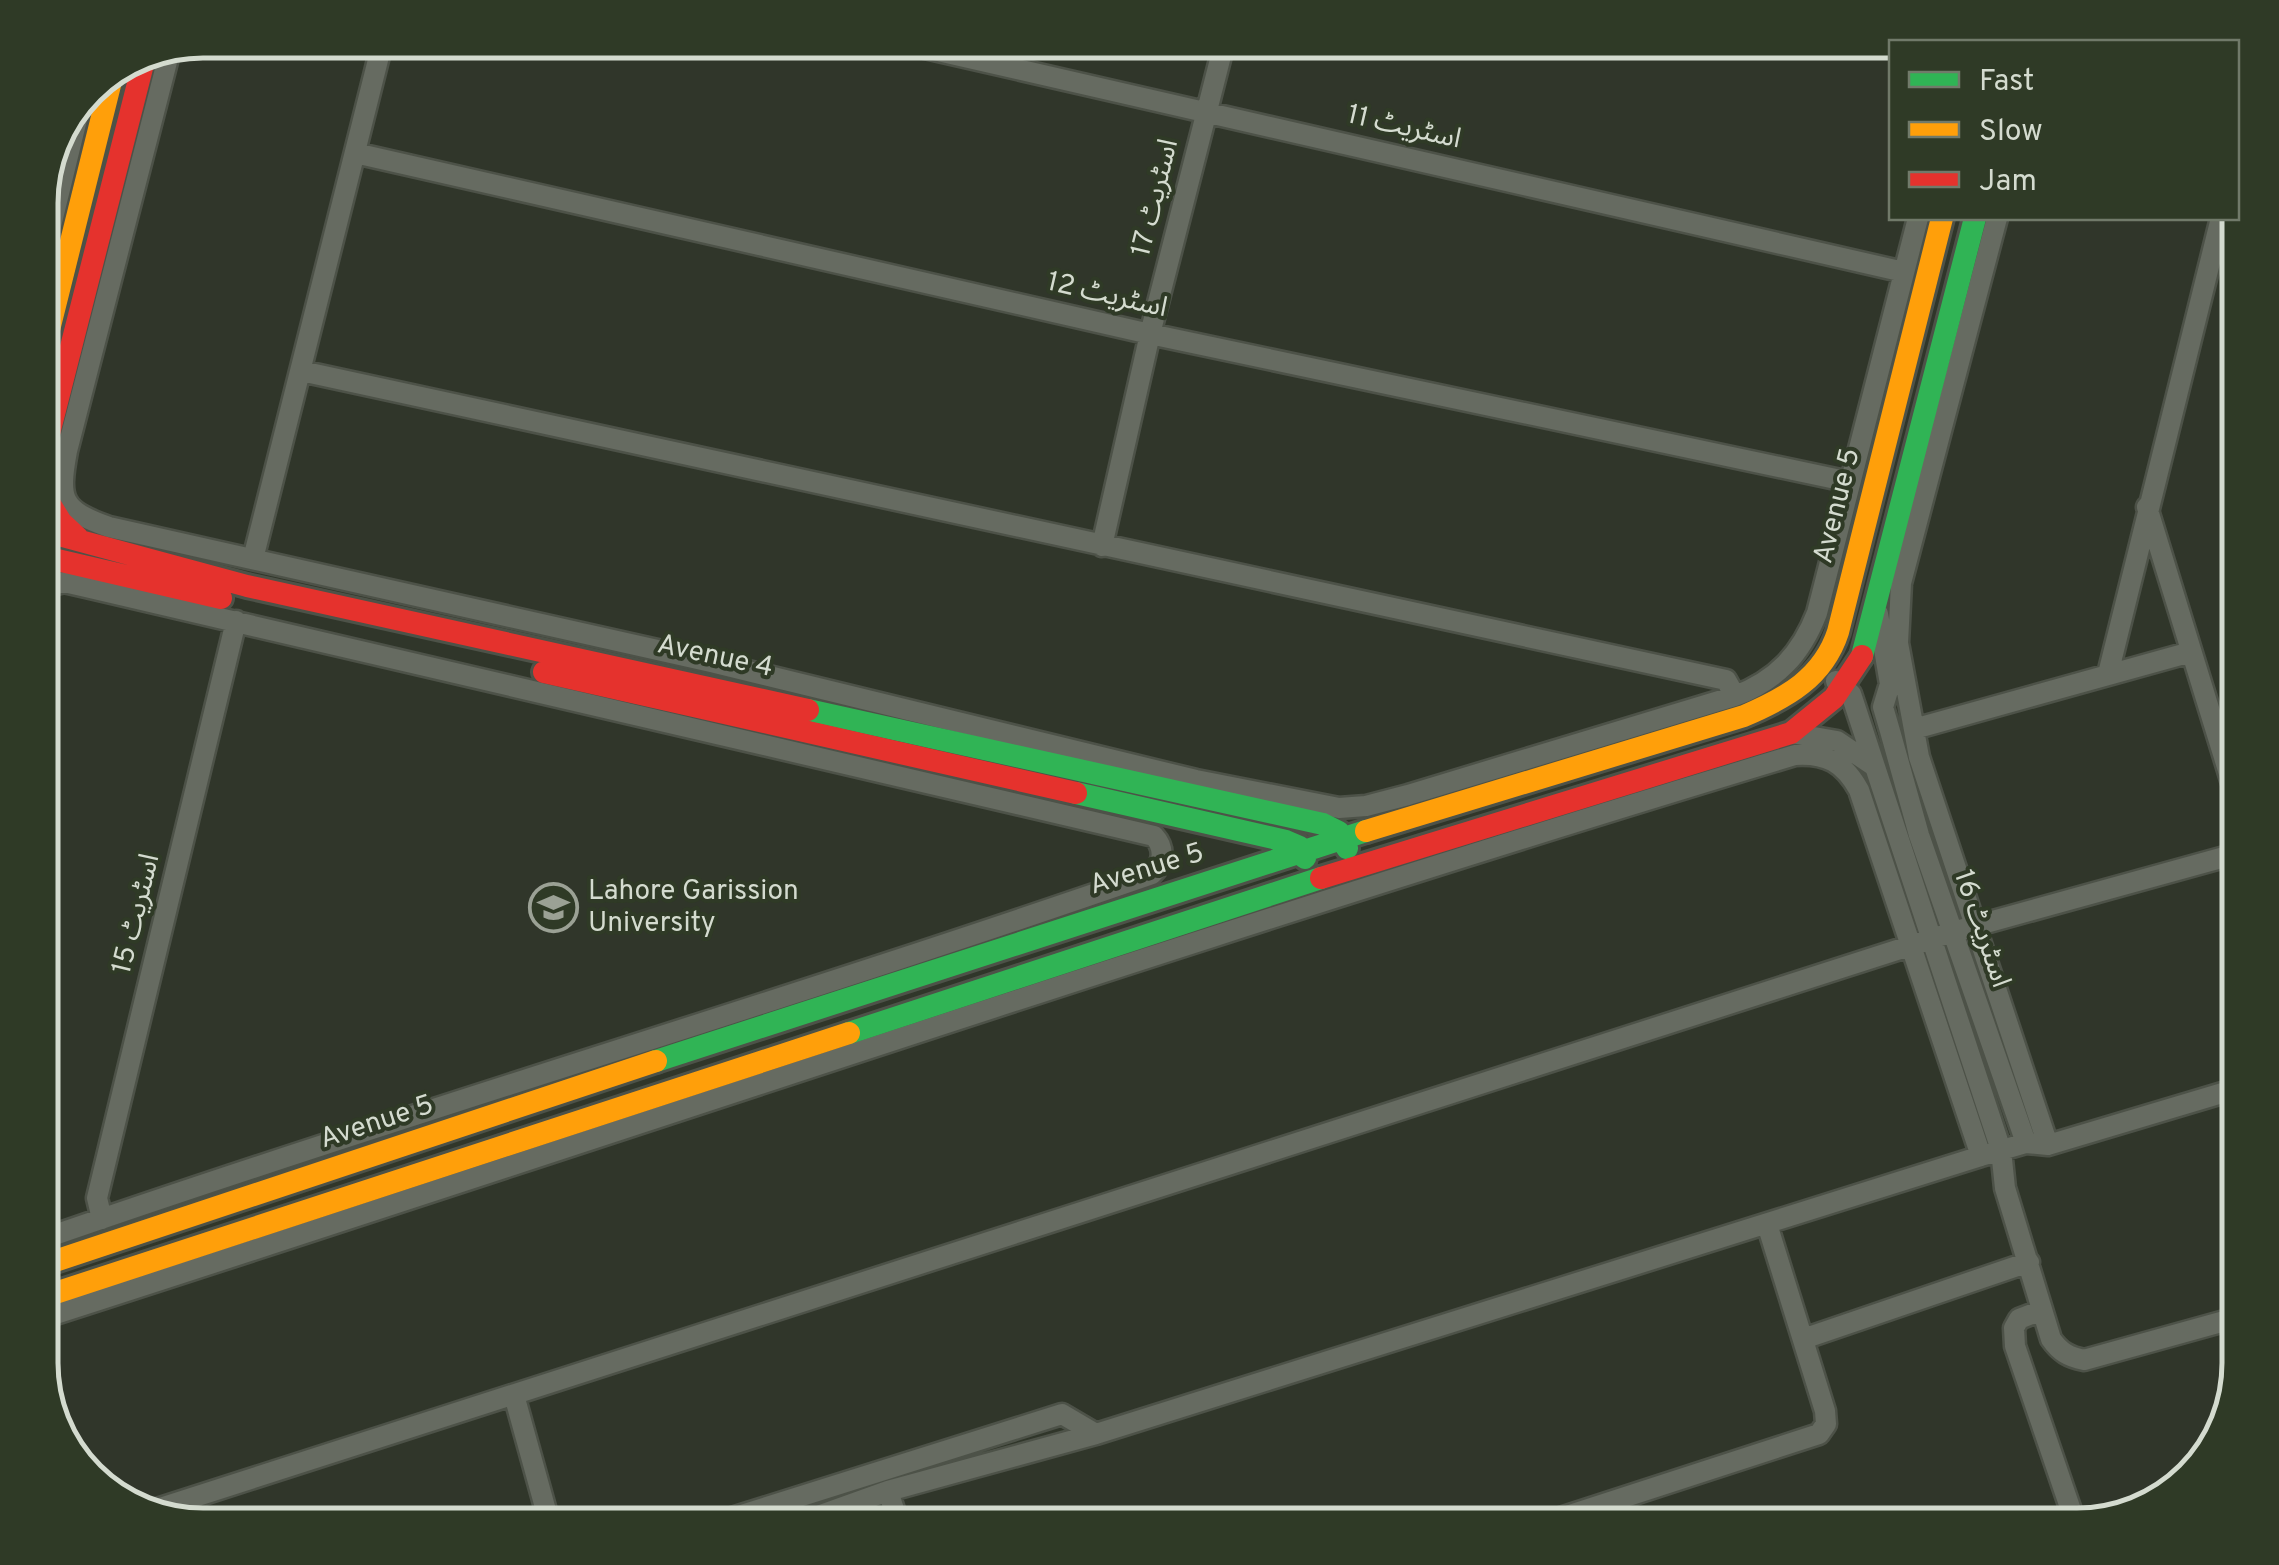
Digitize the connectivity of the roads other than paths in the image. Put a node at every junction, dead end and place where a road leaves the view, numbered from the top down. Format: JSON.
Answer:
{"nodes":[{"id":1,"x":378,"y":58,"type":"edge"},
{"id":2,"x":972,"y":58,"type":"edge"},
{"id":3,"x":1220,"y":58,"type":"edge"},
{"id":4,"x":166,"y":63,"type":"edge"},
{"id":5,"x":141,"y":72,"type":"edge"},
{"id":6,"x":108,"y":94,"type":"edge"},
{"id":7,"x":1207,"y":110,"type":"junction"},
{"id":8,"x":71,"y":142,"type":"edge"},
{"id":9,"x":354,"y":154,"type":"junction"},
{"id":10,"x":58,"y":198,"type":"edge"},
{"id":11,"x":1917,"y":220,"type":"edge"},
{"id":12,"x":1941,"y":220,"type":"edge"},
{"id":13,"x":1974,"y":220,"type":"edge"},
{"id":14,"x":1996,"y":220,"type":"edge"},
{"id":15,"x":2220,"y":220,"type":"edge"},
{"id":16,"x":1904,"y":272,"type":"junction"},
{"id":17,"x":58,"y":294,"type":"edge"},
{"id":18,"x":1150,"y":334,"type":"junction"},
{"id":19,"x":301,"y":371,"type":"junction"},
{"id":20,"x":58,"y":425,"type":"edge"},
{"id":21,"x":58,"y":431,"type":"edge"},
{"id":22,"x":58,"y":470,"type":"edge"},
{"id":23,"x":1850,"y":482,"type":"junction"},
{"id":24,"x":2147,"y":506,"type":"junction"},
{"id":25,"x":58,"y":517,"type":"edge"},
{"id":26,"x":58,"y":534,"type":"edge"},
{"id":27,"x":106,"y":536,"type":"junction"},
{"id":28,"x":78,"y":538,"type":"junction"},
{"id":29,"x":1102,"y":546,"type":"junction"},
{"id":30,"x":253,"y":559,"type":"junction"},
{"id":31,"x":58,"y":567,"type":"edge"},
{"id":32,"x":88,"y":578,"type":"junction"},
{"id":33,"x":58,"y":584,"type":"edge"},
{"id":34,"x":1876,"y":606,"type":"junction"},
{"id":35,"x":236,"y":621,"type":"junction"},
{"id":36,"x":2191,"y":652,"type":"junction"},
{"id":37,"x":1826,"y":660,"type":"junction"},
{"id":38,"x":1858,"y":667,"type":"junction"},
{"id":39,"x":2108,"y":674,"type":"junction"},
{"id":40,"x":1844,"y":687,"type":"junction"},
{"id":41,"x":1735,"y":696,"type":"junction"},
{"id":42,"x":1883,"y":707,"type":"junction"},
{"id":43,"x":1914,"y":729,"type":"junction"},
{"id":44,"x":1791,"y":733,"type":"junction"},
{"id":45,"x":2222,"y":751,"type":"edge"},
{"id":46,"x":1874,"y":766,"type":"junction"},
{"id":47,"x":1566,"y":769,"type":"junction"},
{"id":48,"x":1574,"y":802,"type":"junction"},
{"id":49,"x":1343,"y":838,"type":"junction"},
{"id":50,"x":1304,"y":852,"type":"junction"},
{"id":51,"x":2222,"y":858,"type":"edge"},
{"id":52,"x":1355,"y":866,"type":"junction"},
{"id":53,"x":1313,"y":880,"type":"junction"},
{"id":54,"x":1963,"y":929,"type":"junction"},
{"id":55,"x":1923,"y":943,"type":"junction"},
{"id":56,"x":2222,"y":1093,"type":"edge"},
{"id":57,"x":2026,"y":1142,"type":"junction"},
{"id":58,"x":2048,"y":1144,"type":"junction"},
{"id":59,"x":1991,"y":1153,"type":"junction"},
{"id":60,"x":102,"y":1219,"type":"junction"},
{"id":61,"x":1767,"y":1224,"type":"junction"},
{"id":62,"x":58,"y":1234,"type":"edge"},
{"id":63,"x":58,"y":1260,"type":"edge"},
{"id":64,"x":2029,"y":1262,"type":"junction"},
{"id":65,"x":58,"y":1292,"type":"edge"},
{"id":66,"x":2042,"y":1310,"type":"junction"},
{"id":67,"x":58,"y":1313,"type":"edge"},
{"id":68,"x":2222,"y":1322,"type":"edge"},
{"id":69,"x":1803,"y":1339,"type":"junction"},
{"id":70,"x":514,"y":1396,"type":"junction"},
{"id":71,"x":1096,"y":1434,"type":"junction"},
{"id":72,"x":888,"y":1492,"type":"junction"},
{"id":73,"x":172,"y":1504,"type":"edge"},
{"id":74,"x":545,"y":1508,"type":"edge"},
{"id":75,"x":764,"y":1508,"type":"edge"},
{"id":76,"x":842,"y":1508,"type":"edge"},
{"id":77,"x":893,"y":1508,"type":"edge"},
{"id":78,"x":1591,"y":1508,"type":"edge"},
{"id":79,"x":2070,"y":1508,"type":"edge"}],
"edges":[{"from":1,"to":9,"type":"street"},
{"from":2,"to":7,"type":"street","name":"اسٹریٹ 11"},
{"from":3,"to":7,"type":"street","name":"اسٹریٹ 17"},
{"from":4,"to":21,"type":"street"},
{"from":5,"to":20,"type":"main road"},
{"from":6,"to":17,"type":"main road"},
{"from":7,"to":16,"type":"street","name":"اسٹریٹ 11"},
{"from":7,"to":18,"type":"street","name":"اسٹریٹ 17"},
{"from":8,"to":10,"type":"street"},
{"from":9,"to":18,"type":"street","name":"اسٹریٹ 12"},
{"from":9,"to":19,"type":"street"},
{"from":11,"to":16,"type":"street"},
{"from":12,"to":37,"type":"main road","name":"Avenue 5"},
{"from":13,"to":34,"type":"main road"},
{"from":14,"to":43,"type":"street"},
{"from":15,"to":24,"type":"street"},
{"from":16,"to":23,"type":"street"},
{"from":18,"to":23,"type":"street","name":"اسٹریٹ 12"},
{"from":18,"to":29,"type":"street","name":"اسٹریٹ 17"},
{"from":19,"to":29,"type":"street"},
{"from":19,"to":30,"type":"street"},
{"from":22,"to":27,"type":"street"},
{"from":23,"to":41,"type":"street"},
{"from":24,"to":36,"type":"street"},
{"from":24,"to":39,"type":"street"},
{"from":25,"to":28,"type":"main road"},
{"from":26,"to":28,"type":"main road","name":"Avenue 4"},
{"from":27,"to":28,"type":"main road","name":"Avenue 4"},
{"from":27,"to":30,"type":"street"},
{"from":27,"to":49,"type":"main road","name":"Avenue 4"},
{"from":29,"to":41,"type":"street"},
{"from":30,"to":41,"type":"street"},
{"from":31,"to":32,"type":"main road","name":"Avenue 4"},
{"from":32,"to":33,"type":"street"},
{"from":32,"to":35,"type":"street"},
{"from":32,"to":50,"type":"main road","name":"Avenue 4"},
{"from":34,"to":38,"type":"main road"},
{"from":34,"to":42,"type":"street"},
{"from":35,"to":60,"type":"street","name":"اسٹریٹ 15"},
{"from":35,"to":60,"type":"street"},
{"from":36,"to":39,"type":"street"},
{"from":36,"to":45,"type":"street"},
{"from":37,"to":38,"type":"street"},
{"from":37,"to":40,"type":"street","name":"اسٹریٹ 16"},
{"from":37,"to":47,"type":"main road","name":"Avenue 5"},
{"from":38,"to":40,"type":"main road"},
{"from":38,"to":42,"type":"street"},
{"from":39,"to":43,"type":"street"},
{"from":40,"to":44,"type":"main road"},
{"from":40,"to":46,"type":"street","name":"اسٹریٹ 16"},
{"from":42,"to":54,"type":"street","name":"اسٹریٹ 16"},
{"from":43,"to":54,"type":"street"},
{"from":44,"to":46,"type":"street"},
{"from":44,"to":48,"type":"main road"},
{"from":46,"to":55,"type":"street","name":"اسٹریٹ 16"},
{"from":47,"to":48,"type":"main road"},
{"from":47,"to":49,"type":"main road","name":"Avenue 5"},
{"from":48,"to":52,"type":"main road"},
{"from":49,"to":50,"type":"main road","name":"Avenue 5"},
{"from":49,"to":52,"type":"main road"},
{"from":50,"to":53,"type":"main road"},
{"from":50,"to":63,"type":"main road","name":"Avenue 5"},
{"from":51,"to":54,"type":"street"},
{"from":52,"to":53,"type":"main road"},
{"from":53,"to":65,"type":"main road"},
{"from":54,"to":55,"type":"street"},
{"from":54,"to":57,"type":"street","name":"اسٹریٹ 16"},
{"from":54,"to":58,"type":"street"},
{"from":55,"to":59,"type":"street"},
{"from":55,"to":67,"type":"street"},
{"from":55,"to":70,"type":"street"},
{"from":56,"to":58,"type":"street"},
{"from":57,"to":58,"type":"street"},
{"from":57,"to":59,"type":"street"},
{"from":59,"to":61,"type":"street"},
{"from":59,"to":64,"type":"street"},
{"from":60,"to":62,"type":"street"},
{"from":61,"to":69,"type":"street"},
{"from":61,"to":71,"type":"street"},
{"from":64,"to":66,"type":"street"},
{"from":64,"to":69,"type":"street"},
{"from":66,"to":68,"type":"street"},
{"from":66,"to":79,"type":"street"},
{"from":69,"to":78,"type":"street"},
{"from":70,"to":73,"type":"street"},
{"from":70,"to":74,"type":"street"},
{"from":71,"to":72,"type":"street"},
{"from":71,"to":75,"type":"street"},
{"from":72,"to":76,"type":"street"},
{"from":72,"to":77,"type":"street"}]}
